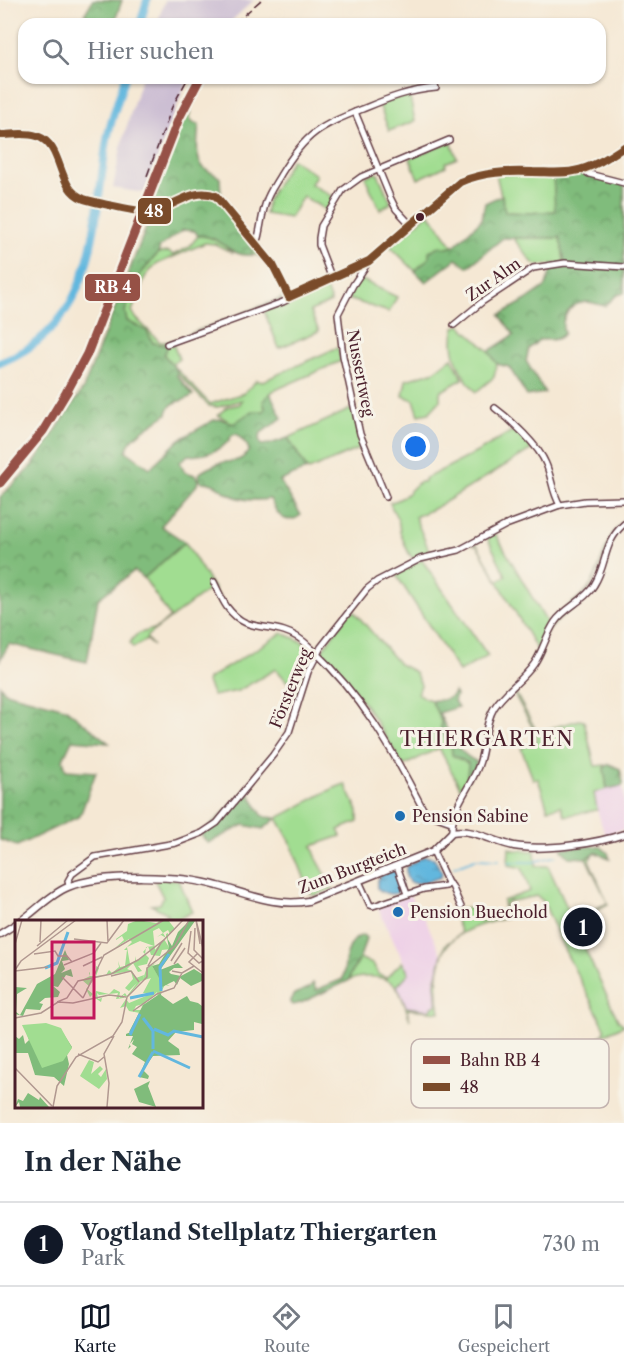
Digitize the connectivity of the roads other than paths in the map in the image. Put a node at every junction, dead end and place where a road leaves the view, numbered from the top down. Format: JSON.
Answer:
{"nodes":[{"id":1,"x":436,"y":88,"type":"dead end"},
{"id":2,"x":355,"y":112,"type":"junction"},
{"id":3,"x":0,"y":135,"type":"edge"},
{"id":4,"x":449,"y":140,"type":"dead end"},
{"id":5,"x":624,"y":147,"type":"edge"},
{"id":6,"x":378,"y":169,"type":"junction"},
{"id":7,"x":582,"y":169,"type":"junction"},
{"id":8,"x":624,"y":183,"type":"edge"},
{"id":9,"x":411,"y":225,"type":"junction"},
{"id":10,"x":254,"y":241,"type":"junction"},
{"id":11,"x":369,"y":261,"type":"junction"},
{"id":12,"x":624,"y":267,"type":"edge"},
{"id":13,"x":332,"y":279,"type":"junction"},
{"id":14,"x":289,"y":297,"type":"junction"},
{"id":15,"x":454,"y":325,"type":"dead end"},
{"id":16,"x":167,"y":345,"type":"dead end"},
{"id":17,"x":495,"y":408,"type":"dead end"},
{"id":18,"x":386,"y":497,"type":"dead end"},
{"id":19,"x":624,"y":500,"type":"edge"},
{"id":20,"x":560,"y":505,"type":"junction"},
{"id":21,"x":624,"y":524,"type":"edge"},
{"id":22,"x":214,"y":582,"type":"dead end"},
{"id":23,"x":317,"y":654,"type":"junction"},
{"id":24,"x":452,"y":822,"type":"junction"},
{"id":25,"x":452,"y":832,"type":"junction"},
{"id":26,"x":624,"y":834,"type":"edge"},
{"id":27,"x":433,"y":851,"type":"junction"},
{"id":28,"x":397,"y":866,"type":"junction"},
{"id":29,"x":359,"y":881,"type":"junction"},
{"id":30,"x":448,"y":883,"type":"junction"},
{"id":31,"x":69,"y":886,"type":"junction"},
{"id":32,"x":407,"y":894,"type":"junction"},
{"id":33,"x":461,"y":907,"type":"dead end"},
{"id":34,"x":22,"y":920,"type":"edge"},
{"id":35,"x":15,"y":925,"type":"edge"},
{"id":36,"x":0,"y":934,"type":"edge"}],
"edges":[{"from":1,"to":2,"type":"street"},
{"from":2,"to":6,"type":"street"},
{"from":2,"to":10,"type":"street"},
{"from":3,"to":10,"type":"street"},
{"from":4,"to":6,"type":"street"},
{"from":5,"to":7,"type":"street","name":"Nussertweg"},
{"from":6,"to":9,"type":"street"},
{"from":6,"to":13,"type":"street"},
{"from":7,"to":8,"type":"street"},
{"from":7,"to":9,"type":"street","name":"Nussertweg"},
{"from":9,"to":11,"type":"street","name":"Nussertweg"},
{"from":10,"to":14,"type":"street"},
{"from":11,"to":13,"type":"street"},
{"from":11,"to":18,"type":"street","name":"Nussertweg"},
{"from":12,"to":15,"type":"street","name":"Zur Alm"},
{"from":13,"to":14,"type":"street"},
{"from":14,"to":16,"type":"street"},
{"from":17,"to":20,"type":"street"},
{"from":19,"to":20,"type":"street","name":"Försterweg"},
{"from":20,"to":23,"type":"street","name":"Försterweg"},
{"from":21,"to":24,"type":"street"},
{"from":22,"to":23,"type":"street"},
{"from":23,"to":24,"type":"street"},
{"from":23,"to":31,"type":"street","name":"Försterweg"},
{"from":24,"to":25,"type":"street"},
{"from":25,"to":26,"type":"street"},
{"from":25,"to":27,"type":"street","name":"Zum Burgteich"},
{"from":27,"to":28,"type":"street","name":"Zum Burgteich"},
{"from":27,"to":30,"type":"street"},
{"from":28,"to":29,"type":"street","name":"Zum Burgteich"},
{"from":28,"to":32,"type":"street"},
{"from":29,"to":31,"type":"street","name":"Zum Burgteich"},
{"from":29,"to":32,"type":"street"},
{"from":30,"to":32,"type":"street"},
{"from":30,"to":33,"type":"street"},
{"from":31,"to":34,"type":"street","name":"Zum Burgteich"},
{"from":35,"to":36,"type":"street","name":"Zum Burgteich"}]}
